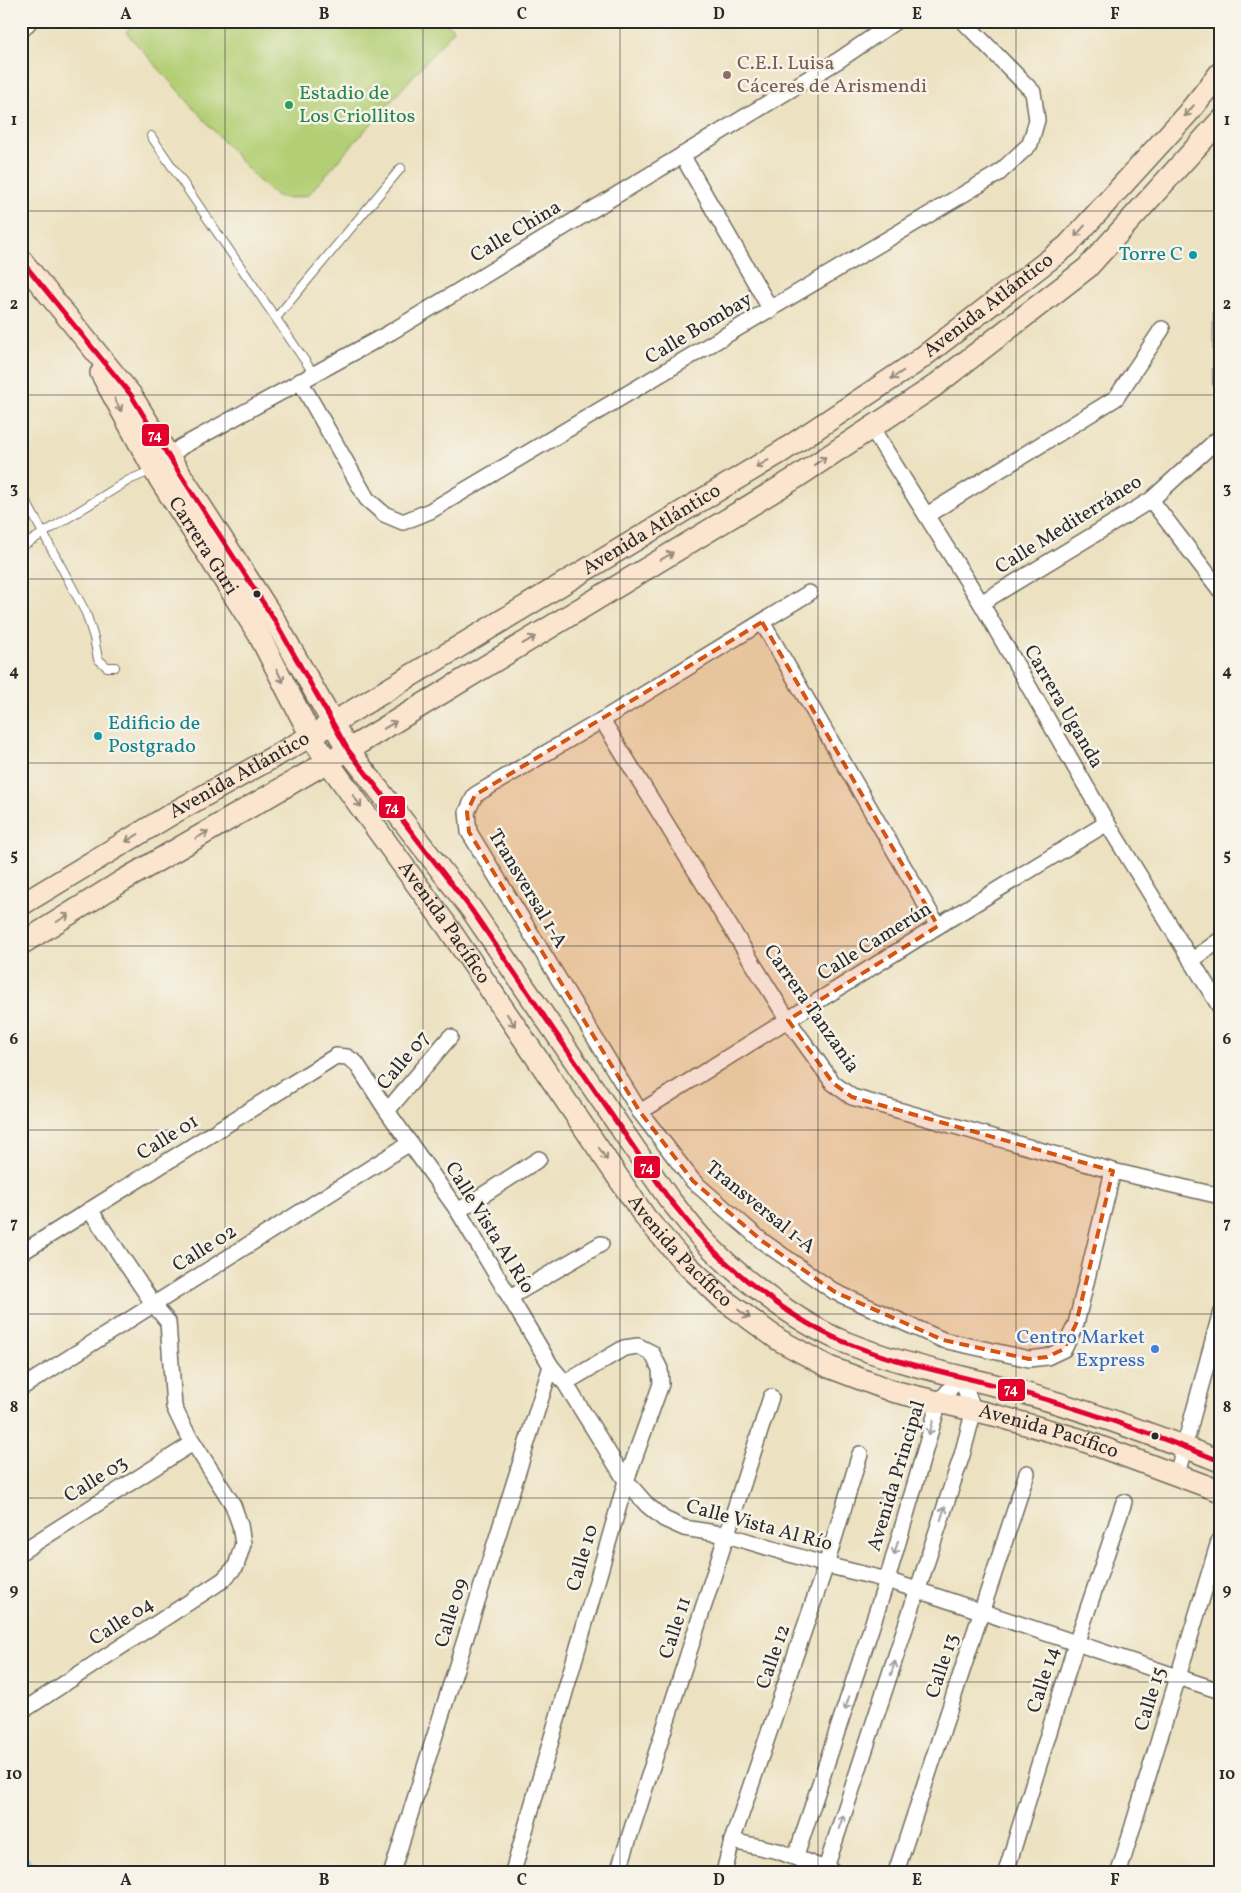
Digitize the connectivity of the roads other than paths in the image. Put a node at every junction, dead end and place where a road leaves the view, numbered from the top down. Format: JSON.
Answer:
{"nodes":[{"id":1,"x":30,"y":21,"type":"edge"},
{"id":2,"x":896,"y":21,"type":"edge"},
{"id":3,"x":963,"y":21,"type":"edge"},
{"id":4,"x":21,"y":31,"type":"edge"},
{"id":5,"x":1220,"y":73,"type":"edge"},
{"id":6,"x":1220,"y":121,"type":"edge"},
{"id":7,"x":151,"y":136,"type":"dead end"},
{"id":8,"x":682,"y":155,"type":"junction"},
{"id":9,"x":401,"y":168,"type":"dead end"},
{"id":10,"x":21,"y":260,"type":"edge"},
{"id":11,"x":1220,"y":305,"type":"edge"},
{"id":12,"x":771,"y":310,"type":"junction"},
{"id":13,"x":276,"y":318,"type":"junction"},
{"id":14,"x":1162,"y":329,"type":"dead end"},
{"id":15,"x":1218,"y":363,"type":"edge"},
{"id":16,"x":314,"y":374,"type":"junction"},
{"id":17,"x":300,"y":381,"type":"junction"},
{"id":18,"x":1220,"y":386,"type":"edge"},
{"id":19,"x":871,"y":427,"type":"junction"},
{"id":20,"x":1220,"y":437,"type":"edge"},
{"id":21,"x":161,"y":463,"type":"junction"},
{"id":22,"x":21,"y":492,"type":"edge"},
{"id":23,"x":1151,"y":500,"type":"junction"},
{"id":24,"x":927,"y":515,"type":"junction"},
{"id":25,"x":44,"y":534,"type":"junction"},
{"id":26,"x":21,"y":547,"type":"edge"},
{"id":27,"x":1220,"y":590,"type":"edge"},
{"id":28,"x":809,"y":593,"type":"dead end"},
{"id":29,"x":981,"y":603,"type":"junction"},
{"id":30,"x":762,"y":622,"type":"junction"},
{"id":31,"x":115,"y":667,"type":"dead end"},
{"id":32,"x":602,"y":720,"type":"junction"},
{"id":33,"x":332,"y":723,"type":"junction"},
{"id":34,"x":311,"y":736,"type":"junction"},
{"id":35,"x":348,"y":750,"type":"junction"},
{"id":36,"x":328,"y":762,"type":"junction"},
{"id":37,"x":1107,"y":823,"type":"junction"},
{"id":38,"x":21,"y":905,"type":"edge"},
{"id":39,"x":938,"y":926,"type":"junction"},
{"id":40,"x":1220,"y":940,"type":"edge"},
{"id":41,"x":21,"y":944,"type":"edge"},
{"id":42,"x":1191,"y":961,"type":"junction"},
{"id":43,"x":512,"y":968,"type":"junction"},
{"id":44,"x":492,"y":992,"type":"junction"},
{"id":45,"x":1220,"y":1007,"type":"edge"},
{"id":46,"x":788,"y":1020,"type":"junction"},
{"id":47,"x":450,"y":1037,"type":"dead end"},
{"id":48,"x":336,"y":1056,"type":"joint"},
{"id":49,"x":387,"y":1111,"type":"junction"},
{"id":50,"x":640,"y":1112,"type":"junction"},
{"id":51,"x":410,"y":1143,"type":"junction"},
{"id":52,"x":539,"y":1159,"type":"dead end"},
{"id":53,"x":1113,"y":1171,"type":"junction"},
{"id":54,"x":1220,"y":1196,"type":"edge"},
{"id":55,"x":90,"y":1210,"type":"junction"},
{"id":56,"x":458,"y":1211,"type":"junction"},
{"id":57,"x":601,"y":1244,"type":"dead end"},
{"id":58,"x":21,"y":1253,"type":"edge"},
{"id":59,"x":510,"y":1297,"type":"junction"},
{"id":60,"x":154,"y":1304,"type":"junction"},
{"id":61,"x":1220,"y":1315,"type":"edge"},
{"id":62,"x":551,"y":1366,"type":"junction"},
{"id":63,"x":960,"y":1377,"type":"junction"},
{"id":64,"x":565,"y":1384,"type":"junction"},
{"id":65,"x":21,"y":1388,"type":"edge"},
{"id":66,"x":771,"y":1397,"type":"dead end"},
{"id":67,"x":939,"y":1402,"type":"junction"},
{"id":68,"x":974,"y":1410,"type":"junction"},
{"id":69,"x":193,"y":1442,"type":"junction"},
{"id":70,"x":1185,"y":1446,"type":"junction"},
{"id":71,"x":860,"y":1454,"type":"dead end"},
{"id":72,"x":1220,"y":1461,"type":"edge"},
{"id":73,"x":1026,"y":1473,"type":"dead end"},
{"id":74,"x":1178,"y":1474,"type":"junction"},
{"id":75,"x":626,"y":1481,"type":"junction"},
{"id":76,"x":1220,"y":1491,"type":"edge"},
{"id":77,"x":1124,"y":1502,"type":"dead end"},
{"id":78,"x":727,"y":1535,"type":"junction"},
{"id":79,"x":1220,"y":1538,"type":"edge"},
{"id":80,"x":21,"y":1552,"type":"edge"},
{"id":81,"x":826,"y":1565,"type":"junction"},
{"id":82,"x":887,"y":1580,"type":"junction"},
{"id":83,"x":918,"y":1592,"type":"junction"},
{"id":84,"x":982,"y":1613,"type":"junction"},
{"id":85,"x":1076,"y":1644,"type":"junction"},
{"id":86,"x":1178,"y":1678,"type":"junction"},
{"id":87,"x":1220,"y":1691,"type":"edge"},
{"id":88,"x":24,"y":1707,"type":"edge"},
{"id":89,"x":732,"y":1840,"type":"junction"},
{"id":90,"x":796,"y":1856,"type":"junction"},
{"id":91,"x":829,"y":1870,"type":"edge"},
{"id":92,"x":392,"y":1872,"type":"edge"},
{"id":93,"x":513,"y":1872,"type":"edge"},
{"id":94,"x":618,"y":1872,"type":"edge"},
{"id":95,"x":724,"y":1872,"type":"edge"},
{"id":96,"x":896,"y":1872,"type":"edge"},
{"id":97,"x":1006,"y":1872,"type":"edge"},
{"id":98,"x":1119,"y":1872,"type":"edge"}],
"edges":[{"from":1,"to":4,"type":"street"},
{"from":2,"to":8,"type":"street","name":"Calle China"},
{"from":3,"to":12,"type":"street","name":"Calle Bombay"},
{"from":5,"to":33,"type":"street","name":"Avenida Atlántico","one_way":true},
{"from":6,"to":19,"type":"street","name":"Avenida Atlántico"},
{"from":7,"to":13,"type":"lane"},
{"from":8,"to":12,"type":"street"},
{"from":8,"to":16,"type":"street","name":"Calle China"},
{"from":9,"to":13,"type":"lane"},
{"from":10,"to":21,"type":"street","name":"Carrera Guri"},
{"from":11,"to":15,"type":"lane"},
{"from":12,"to":17,"type":"street","name":"Calle Bombay"},
{"from":13,"to":16,"type":"lane"},
{"from":14,"to":24,"type":"street"},
{"from":15,"to":18,"type":"lane"},
{"from":16,"to":17,"type":"street","name":"Calle China"},
{"from":17,"to":21,"type":"street","name":"Calle China"},
{"from":19,"to":24,"type":"street","name":"Carrera Uganda"},
{"from":35,"to":19,"type":"street","name":"Avenida Atlántico","one_way":true},
{"from":20,"to":23,"type":"street","name":"Calle Mediterráneo"},
{"from":21,"to":25,"type":"lane"},
{"from":21,"to":33,"type":"street","name":"Carrera Guri"},
{"from":21,"to":34,"type":"street","name":"Carrera Guri","one_way":true},
{"from":22,"to":25,"type":"lane"},
{"from":23,"to":27,"type":"street"},
{"from":23,"to":29,"type":"street","name":"Calle Mediterráneo"},
{"from":24,"to":29,"type":"street","name":"Carrera Uganda"},
{"from":25,"to":26,"type":"lane"},
{"from":25,"to":31,"type":"lane"},
{"from":28,"to":30,"type":"street"},
{"from":29,"to":37,"type":"street","name":"Carrera Uganda"},
{"from":30,"to":32,"type":"street"},
{"from":30,"to":39,"type":"street"},
{"from":32,"to":46,"type":"street","name":"Carrera Tanzania"},
{"from":32,"to":50,"type":"street","name":"Transversal 1-A"},
{"from":33,"to":34,"type":"street","name":"Avenida Atlántico"},
{"from":33,"to":35,"type":"street","name":"Carrera Guri"},
{"from":34,"to":36,"type":"street","name":"Carrera Guri"},
{"from":34,"to":38,"type":"street","name":"Avenida Atlántico","one_way":true},
{"from":35,"to":36,"type":"street","name":"Avenida Atlántico"},
{"from":35,"to":43,"type":"street","name":"Avenida Pacífico"},
{"from":41,"to":36,"type":"street","name":"Avenida Atlántico","one_way":true},
{"from":36,"to":44,"type":"street","name":"Avenida Pacífico","one_way":true},
{"from":37,"to":39,"type":"street","name":"Calle Camerún"},
{"from":37,"to":42,"type":"street","name":"Carrera Uganda"},
{"from":39,"to":46,"type":"street","name":"Calle Camerún"},
{"from":40,"to":42,"type":"street"},
{"from":42,"to":45,"type":"street","name":"Carrera Uganda"},
{"from":43,"to":44,"type":"street"},
{"from":43,"to":63,"type":"street","name":"Avenida Pacífico"},
{"from":44,"to":67,"type":"street","name":"Avenida Pacífico","one_way":true},
{"from":46,"to":50,"type":"street","name":"Calle Camerún"},
{"from":46,"to":53,"type":"street","name":"Carrera Tanzania"},
{"from":47,"to":49,"type":"street","name":"Calle 07"},
{"from":48,"to":49,"type":"street","name":"Calle Vista Al Río"},
{"from":48,"to":55,"type":"street","name":"Calle 01"},
{"from":49,"to":51,"type":"street","name":"Calle Vista Al Río"},
{"from":50,"to":53,"type":"street","name":"Transversal 1-A"},
{"from":51,"to":56,"type":"street","name":"Calle Vista Al Río"},
{"from":51,"to":60,"type":"street","name":"Calle 02"},
{"from":52,"to":56,"type":"street"},
{"from":53,"to":54,"type":"street","name":"Carrera Tanzania"},
{"from":55,"to":58,"type":"street","name":"Calle 01"},
{"from":55,"to":60,"type":"street"},
{"from":56,"to":59,"type":"street","name":"Calle Vista Al Río"},
{"from":57,"to":59,"type":"street"},
{"from":59,"to":62,"type":"street","name":"Calle Vista Al Río"},
{"from":60,"to":65,"type":"street","name":"Calle 02"},
{"from":60,"to":69,"type":"street"},
{"from":61,"to":70,"type":"street"},
{"from":62,"to":64,"type":"street","name":"Calle Vista Al Río"},
{"from":62,"to":92,"type":"street","name":"Calle 09"},
{"from":63,"to":67,"type":"street","name":"Avenida Principal"},
{"from":63,"to":68,"type":"street"},
{"from":63,"to":70,"type":"street","name":"Avenida Pacífico"},
{"from":64,"to":75,"type":"street","name":"Calle Vista Al Río"},
{"from":64,"to":75,"type":"street","name":"Calle 10"},
{"from":66,"to":78,"type":"street","name":"Calle 11"},
{"from":67,"to":68,"type":"street","name":"Avenida Pacífico"},
{"from":67,"to":82,"type":"street","name":"Avenida Principal","one_way":true},
{"from":68,"to":74,"type":"street","name":"Avenida Pacífico"},
{"from":83,"to":68,"type":"street","one_way":true},
{"from":69,"to":80,"type":"street","name":"Calle 03"},
{"from":69,"to":88,"type":"street","name":"Calle 04"},
{"from":70,"to":72,"type":"street","name":"Avenida Pacífico"},
{"from":70,"to":74,"type":"street"},
{"from":71,"to":81,"type":"street","name":"Calle 12"},
{"from":73,"to":84,"type":"street","name":"Calle 13"},
{"from":74,"to":76,"type":"street","name":"Avenida Pacífico"},
{"from":75,"to":78,"type":"street","name":"Calle Vista Al Río"},
{"from":75,"to":93,"type":"street","name":"Calle 10"},
{"from":77,"to":85,"type":"street","name":"Calle 14"},
{"from":78,"to":81,"type":"street","name":"Calle Vista Al Río"},
{"from":78,"to":94,"type":"street","name":"Calle 11"},
{"from":79,"to":86,"type":"street","name":"Calle 15"},
{"from":81,"to":82,"type":"street","name":"Calle Vista Al Río"},
{"from":81,"to":89,"type":"street","name":"Calle 12"},
{"from":82,"to":83,"type":"street","name":"Calle Vista Al Río"},
{"from":82,"to":90,"type":"street","name":"Avenida Principal","one_way":true},
{"from":83,"to":84,"type":"street","name":"Calle Vista Al Río"},
{"from":91,"to":83,"type":"street","one_way":true},
{"from":84,"to":85,"type":"street","name":"Calle Vista Al Río"},
{"from":84,"to":96,"type":"street","name":"Calle 13"},
{"from":85,"to":86,"type":"street","name":"Calle Vista Al Río"},
{"from":85,"to":97,"type":"street","name":"Calle 14"},
{"from":86,"to":87,"type":"street","name":"Calle Vista Al Río"},
{"from":86,"to":98,"type":"street","name":"Calle 15"},
{"from":89,"to":90,"type":"street"},
{"from":89,"to":95,"type":"street","name":"Calle 12"},
{"from":90,"to":91,"type":"street"}]}
